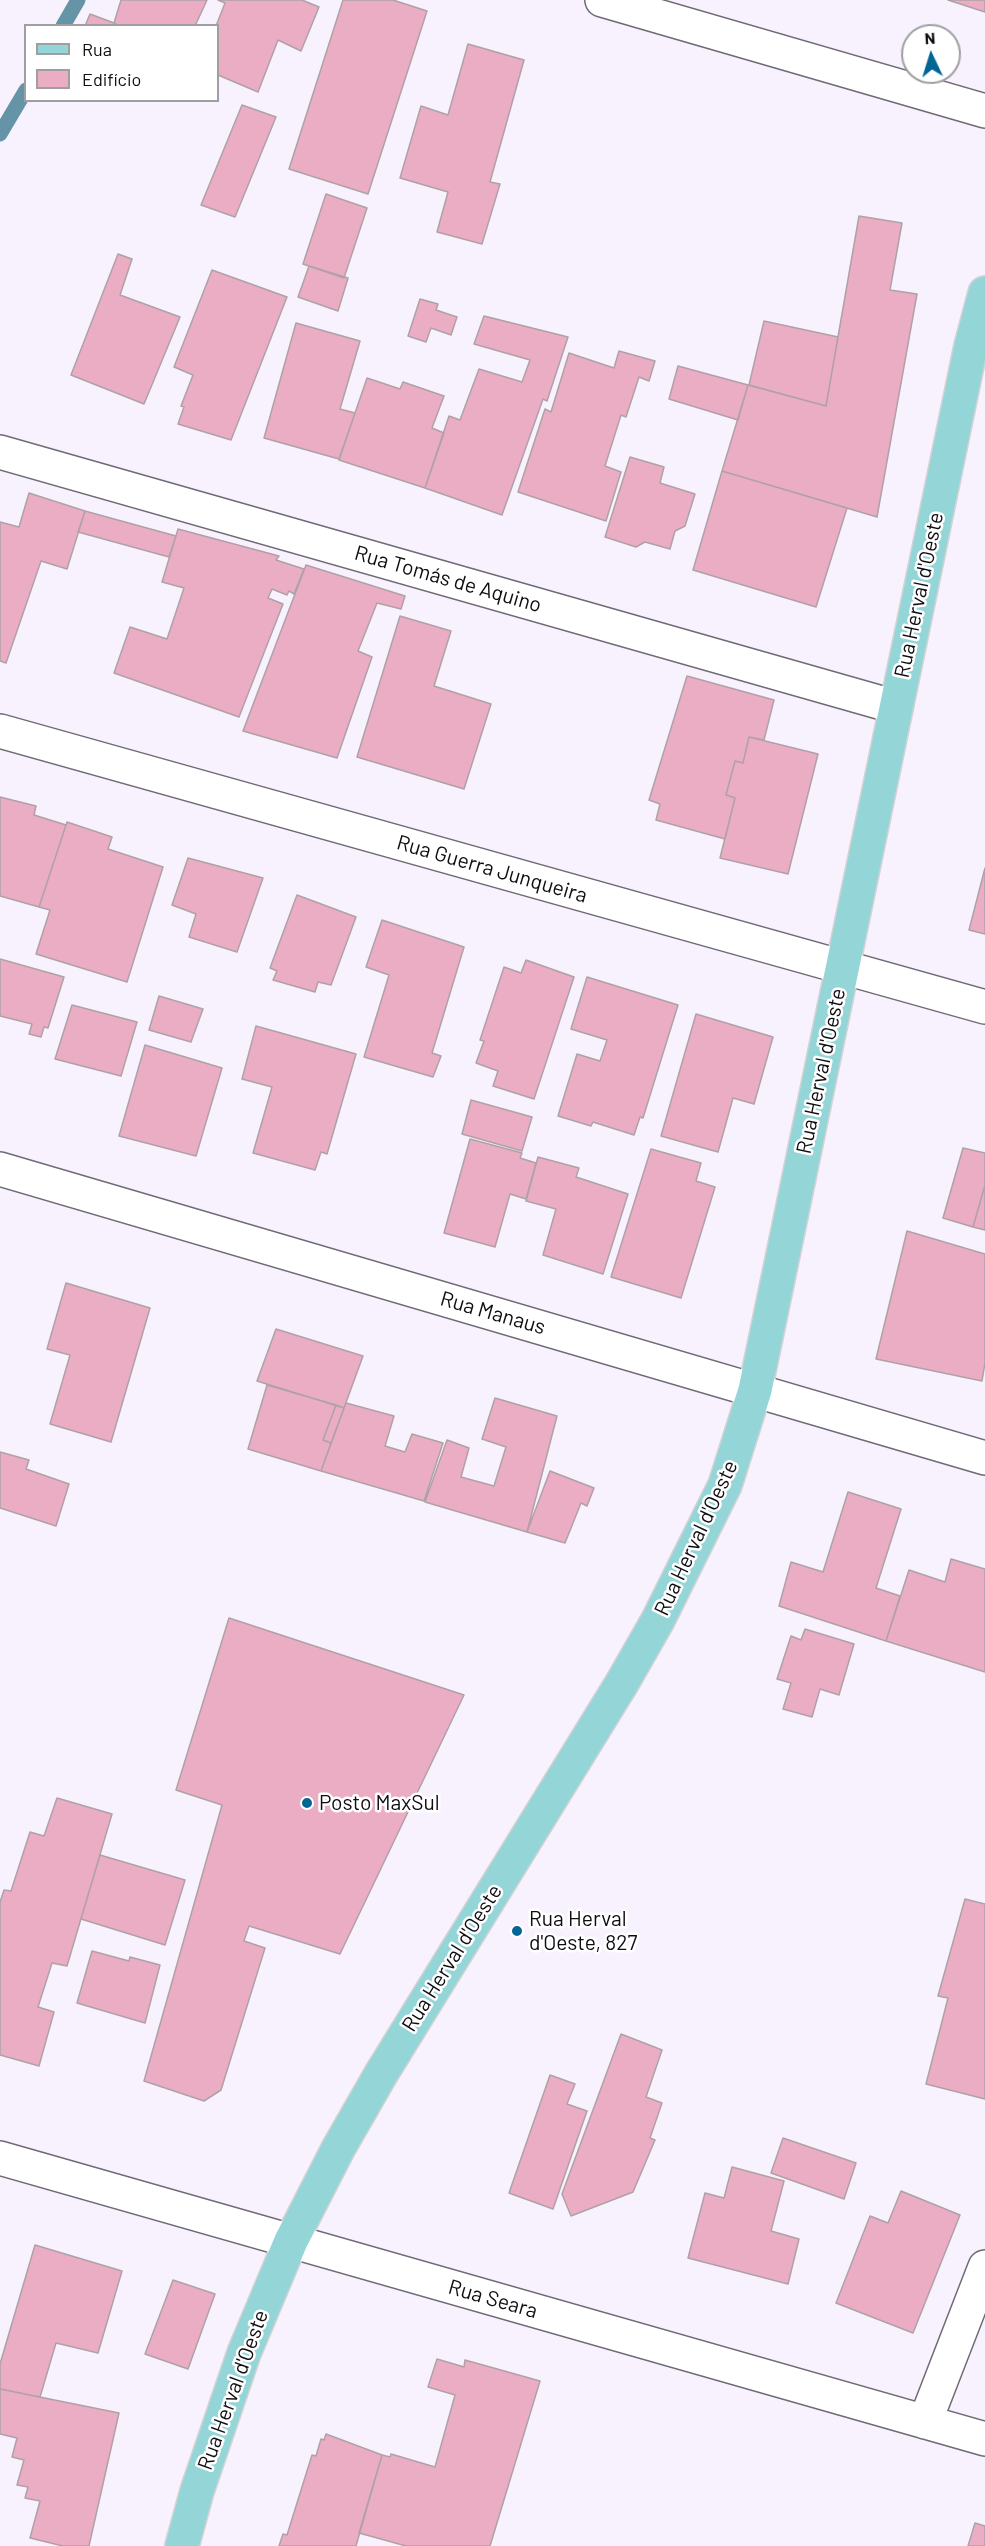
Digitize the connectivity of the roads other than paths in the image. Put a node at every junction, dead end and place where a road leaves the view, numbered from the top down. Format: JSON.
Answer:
{"nodes":[{"id":1,"x":602,"y":0,"type":"edge"},
{"id":2,"x":985,"y":111,"type":"edge"},
{"id":3,"x":985,"y":293,"type":"edge"},
{"id":4,"x":0,"y":452,"type":"edge"},
{"id":5,"x":896,"y":707,"type":"junction"},
{"id":6,"x":0,"y":730,"type":"edge"},
{"id":7,"x":842,"y":968,"type":"junction"},
{"id":8,"x":985,"y":1007,"type":"edge"},
{"id":9,"x":0,"y":1169,"type":"edge"},
{"id":10,"x":755,"y":1390,"type":"junction"},
{"id":11,"x":985,"y":1458,"type":"edge"},
{"id":12,"x":0,"y":2158,"type":"edge"},
{"id":13,"x":291,"y":2241,"type":"junction"},
{"id":14,"x":985,"y":2267,"type":"edge"},
{"id":15,"x":925,"y":2422,"type":"junction"},
{"id":16,"x":985,"y":2439,"type":"edge"},
{"id":17,"x":182,"y":2546,"type":"edge"}],
"edges":[{"from":1,"to":2,"type":"street"},
{"from":3,"to":5,"type":"main road","name":"Rua Herval d'Oeste"},
{"from":4,"to":5,"type":"street","name":"Rua Tomás de Aquino"},
{"from":5,"to":7,"type":"main road","name":"Rua Herval d'Oeste"},
{"from":6,"to":7,"type":"street","name":"Rua Guerra Junqueira"},
{"from":7,"to":8,"type":"street","name":"Rua Guerra Junqueira"},
{"from":7,"to":10,"type":"main road","name":"Rua Herval d'Oeste"},
{"from":9,"to":10,"type":"street","name":"Rua Manaus"},
{"from":10,"to":11,"type":"street","name":"Rua Manaus"},
{"from":10,"to":13,"type":"main road","name":"Rua Herval d'Oeste"},
{"from":12,"to":13,"type":"street","name":"Rua Seara"},
{"from":13,"to":15,"type":"street","name":"Rua Seara"},
{"from":13,"to":17,"type":"main road","name":"Rua Herval d'Oeste"},
{"from":14,"to":15,"type":"street"},
{"from":15,"to":16,"type":"street","name":"Rua Seara"}]}
